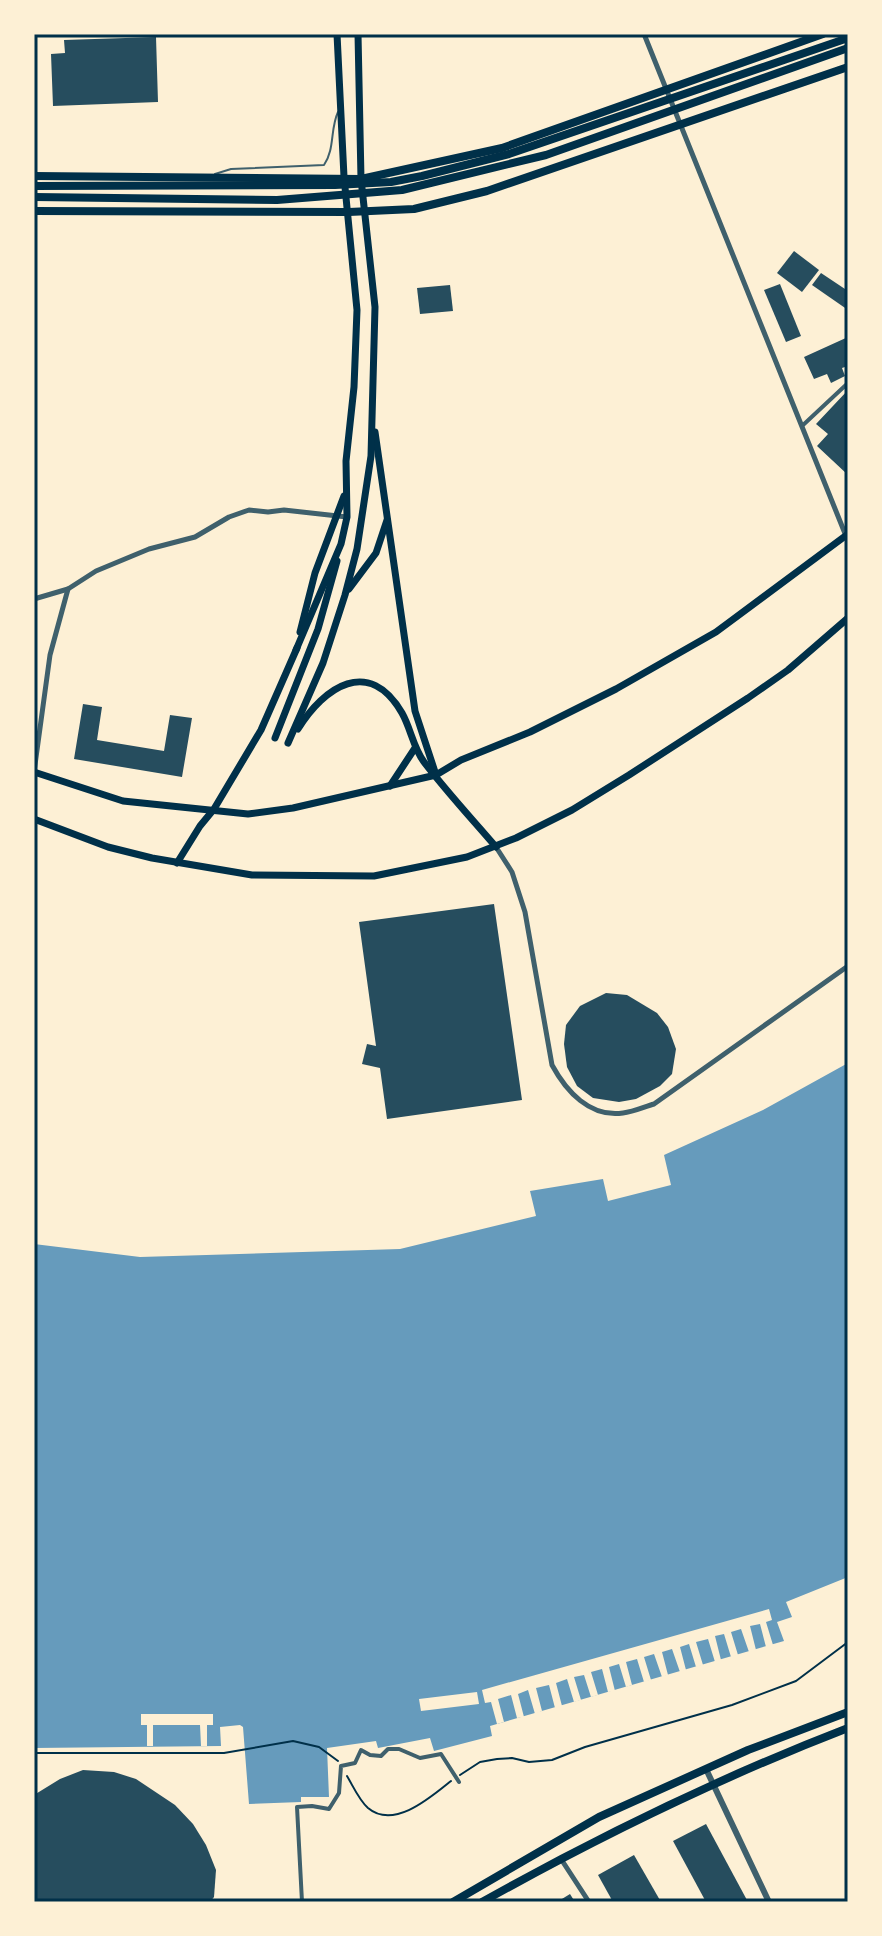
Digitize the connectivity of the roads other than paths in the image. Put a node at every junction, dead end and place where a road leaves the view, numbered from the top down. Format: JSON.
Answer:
{"nodes":[{"id":1,"x":337,"y":34,"type":"edge"},
{"id":2,"x":358,"y":34,"type":"edge"},
{"id":3,"x":644,"y":34,"type":"edge"},
{"id":4,"x":823,"y":34,"type":"edge"},
{"id":5,"x":848,"y":38,"type":"edge"},
{"id":6,"x":848,"y":48,"type":"edge"},
{"id":7,"x":848,"y":67,"type":"edge"},
{"id":8,"x":665,"y":91,"type":"junction"},
{"id":9,"x":341,"y":108,"type":"junction"},
{"id":10,"x":679,"y":124,"type":"junction"},
{"id":11,"x":34,"y":176,"type":"edge"},
{"id":12,"x":211,"y":177,"type":"junction"},
{"id":13,"x":344,"y":177,"type":"junction"},
{"id":14,"x":361,"y":179,"type":"junction"},
{"id":15,"x":34,"y":186,"type":"edge"},
{"id":16,"x":34,"y":197,"type":"edge"},
{"id":17,"x":365,"y":210,"type":"junction"},
{"id":18,"x":34,"y":211,"type":"edge"},
{"id":19,"x":349,"y":212,"type":"junction"},
{"id":20,"x":848,"y":383,"type":"edge"},
{"id":21,"x":371,"y":410,"type":"junction"},
{"id":22,"x":800,"y":427,"type":"junction"},
{"id":23,"x":347,"y":486,"type":"junction"},
{"id":24,"x":338,"y":516,"type":"junction"},
{"id":25,"x":347,"y":517,"type":"junction"},
{"id":26,"x":388,"y":518,"type":"junction"},
{"id":27,"x":847,"y":537,"type":"edge"},
{"id":28,"x":341,"y":544,"type":"junction"},
{"id":29,"x":68,"y":589,"type":"junction"},
{"id":30,"x":345,"y":595,"type":"junction"},
{"id":31,"x":34,"y":599,"type":"edge"},
{"id":32,"x":848,"y":618,"type":"edge"},
{"id":33,"x":296,"y":650,"type":"junction"},
{"id":34,"x":275,"y":738,"type":"dead end"},
{"id":35,"x":415,"y":748,"type":"junction"},
{"id":36,"x":34,"y":772,"type":"edge"},
{"id":37,"x":436,"y":775,"type":"junction"},
{"id":38,"x":390,"y":786,"type":"junction"},
{"id":39,"x":214,"y":809,"type":"junction"},
{"id":40,"x":34,"y":819,"type":"edge"},
{"id":41,"x":496,"y":847,"type":"junction"},
{"id":42,"x":177,"y":863,"type":"junction"},
{"id":43,"x":848,"y":966,"type":"edge"},
{"id":44,"x":848,"y":1712,"type":"edge"},
{"id":45,"x":848,"y":1728,"type":"edge"},
{"id":46,"x":706,"y":1769,"type":"junction"},
{"id":47,"x":457,"y":1780,"type":"road end"},
{"id":48,"x":713,"y":1784,"type":"junction"},
{"id":49,"x":561,"y":1859,"type":"junction"},
{"id":50,"x":302,"y":1902,"type":"edge"},
{"id":51,"x":453,"y":1902,"type":"edge"},
{"id":52,"x":482,"y":1902,"type":"edge"},
{"id":53,"x":589,"y":1902,"type":"edge"},
{"id":54,"x":769,"y":1902,"type":"edge"}],
"edges":[{"from":1,"to":9,"type":"main road"},
{"from":2,"to":14,"type":"main road"},
{"from":3,"to":8,"type":"street"},
{"from":4,"to":8,"type":"main road"},
{"from":5,"to":15,"type":"main road"},
{"from":6,"to":16,"type":"main road"},
{"from":7,"to":10,"type":"main road"},
{"from":8,"to":10,"type":"street"},
{"from":8,"to":14,"type":"main road"},
{"from":9,"to":12,"type":"lane"},
{"from":9,"to":13,"type":"main road"},
{"from":10,"to":17,"type":"main road"},
{"from":10,"to":22,"type":"street"},
{"from":11,"to":12,"type":"main road"},
{"from":12,"to":13,"type":"main road"},
{"from":13,"to":14,"type":"main road"},
{"from":13,"to":19,"type":"main road"},
{"from":14,"to":17,"type":"main road"},
{"from":17,"to":19,"type":"main road"},
{"from":17,"to":21,"type":"main road"},
{"from":18,"to":19,"type":"main road"},
{"from":19,"to":23,"type":"main road"},
{"from":20,"to":22,"type":"street"},
{"from":21,"to":26,"type":"main road"},
{"from":21,"to":30,"type":"main road"},
{"from":22,"to":27,"type":"street"},
{"from":23,"to":24,"type":"main road"},
{"from":23,"to":25,"type":"main road"},
{"from":24,"to":25,"type":"street"},
{"from":24,"to":29,"type":"street"},
{"from":24,"to":33,"type":"main road"},
{"from":25,"to":28,"type":"main road"},
{"from":26,"to":30,"type":"main road"},
{"from":26,"to":37,"type":"main road"},
{"from":27,"to":37,"type":"main road"},
{"from":28,"to":33,"type":"main road"},
{"from":28,"to":34,"type":"main road"},
{"from":29,"to":31,"type":"street"},
{"from":29,"to":36,"type":"street"},
{"from":30,"to":35,"type":"main road"},
{"from":32,"to":41,"type":"main road"},
{"from":33,"to":39,"type":"main road"},
{"from":35,"to":37,"type":"main road"},
{"from":35,"to":38,"type":"main road"},
{"from":36,"to":39,"type":"main road"},
{"from":37,"to":38,"type":"main road"},
{"from":37,"to":41,"type":"main road"},
{"from":38,"to":39,"type":"main road"},
{"from":39,"to":42,"type":"main road"},
{"from":40,"to":42,"type":"main road"},
{"from":41,"to":42,"type":"main road"},
{"from":41,"to":43,"type":"street"},
{"from":44,"to":46,"type":"main road"},
{"from":45,"to":48,"type":"main road"},
{"from":46,"to":48,"type":"street"},
{"from":46,"to":51,"type":"main road"},
{"from":47,"to":50,"type":"street"},
{"from":48,"to":49,"type":"main road"},
{"from":48,"to":54,"type":"street"},
{"from":49,"to":52,"type":"main road"},
{"from":49,"to":53,"type":"street"}]}
